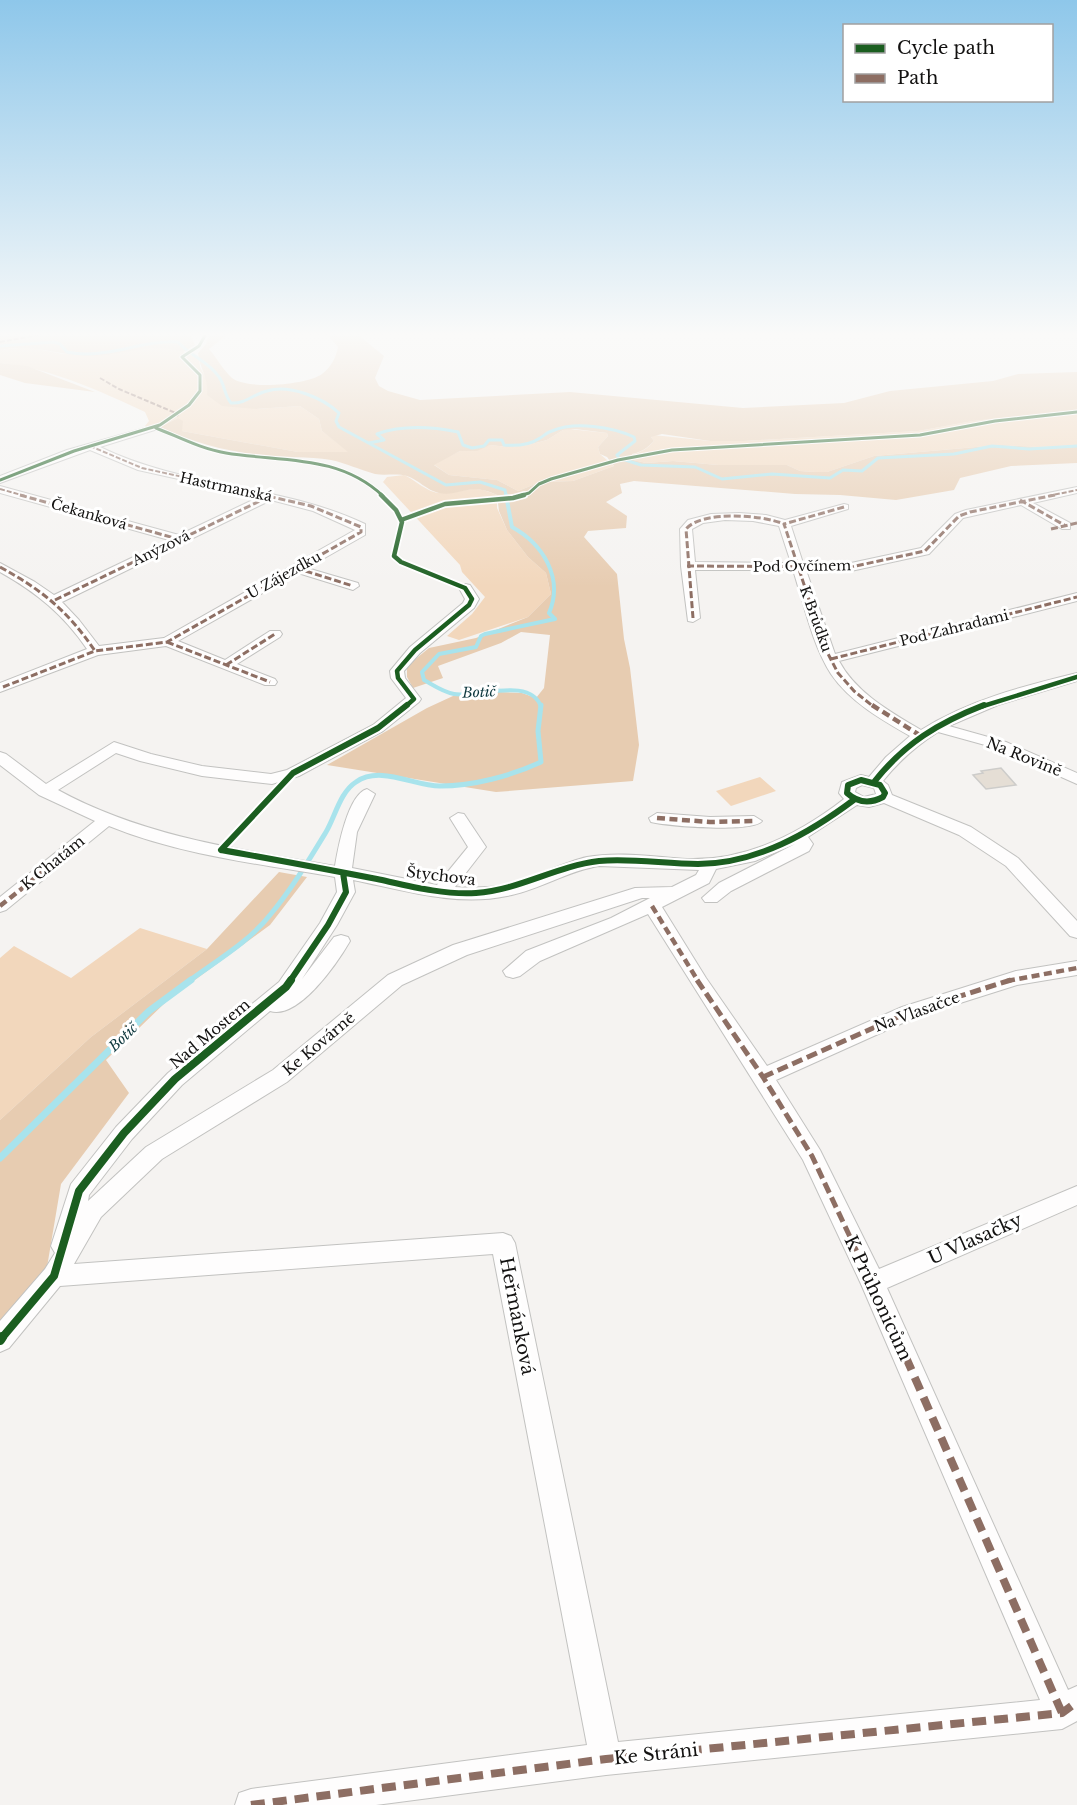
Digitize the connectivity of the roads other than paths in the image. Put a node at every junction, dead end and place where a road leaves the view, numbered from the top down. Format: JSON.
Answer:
{"nodes":[{"id":1,"x":156,"y":428,"type":"dead end"},
{"id":2,"x":90,"y":446,"type":"junction"},
{"id":3,"x":0,"y":480,"type":"edge"},
{"id":4,"x":0,"y":489,"type":"edge"},
{"id":5,"x":1077,"y":490,"type":"edge"},
{"id":6,"x":268,"y":496,"type":"junction"},
{"id":7,"x":1020,"y":500,"type":"junction"},
{"id":8,"x":844,"y":507,"type":"dead end"},
{"id":9,"x":784,"y":524,"type":"junction"},
{"id":10,"x":1071,"y":524,"type":"edge"},
{"id":11,"x":361,"y":527,"type":"joint"},
{"id":12,"x":1051,"y":529,"type":"dead end"},
{"id":13,"x":178,"y":539,"type":"junction"},
{"id":14,"x":687,"y":566,"type":"junction"},
{"id":15,"x":0,"y":567,"type":"edge"},
{"id":16,"x":798,"y":567,"type":"junction"},
{"id":17,"x":296,"y":568,"type":"junction"},
{"id":18,"x":353,"y":586,"type":"dead end"},
{"id":19,"x":465,"y":588,"type":"dead end"},
{"id":20,"x":1077,"y":597,"type":"edge"},
{"id":21,"x":56,"y":600,"type":"junction"},
{"id":22,"x":693,"y":618,"type":"dead end"},
{"id":23,"x":275,"y":634,"type":"dead end"},
{"id":24,"x":167,"y":642,"type":"junction"},
{"id":25,"x":95,"y":651,"type":"junction"},
{"id":26,"x":831,"y":659,"type":"junction"},
{"id":27,"x":226,"y":665,"type":"junction"},
{"id":28,"x":1077,"y":677,"type":"edge"},
{"id":29,"x":270,"y":682,"type":"dead end"},
{"id":30,"x":0,"y":688,"type":"edge"},
{"id":31,"x":936,"y":727,"type":"junction"},
{"id":32,"x":921,"y":736,"type":"junction"},
{"id":33,"x":0,"y":758,"type":"edge"},
{"id":34,"x":1077,"y":779,"type":"edge"},
{"id":35,"x":874,"y":782,"type":"junction"},
{"id":36,"x":45,"y":792,"type":"junction"},
{"id":37,"x":367,"y":794,"type":"dead end"},
{"id":38,"x":883,"y":797,"type":"junction"},
{"id":39,"x":855,"y":799,"type":"junction"},
{"id":40,"x":458,"y":818,"type":"dead end"},
{"id":41,"x":657,"y":818,"type":"dead end"},
{"id":42,"x":106,"y":820,"type":"junction"},
{"id":43,"x":754,"y":821,"type":"dead end"},
{"id":44,"x":797,"y":834,"type":"junction"},
{"id":45,"x":710,"y":864,"type":"junction"},
{"id":46,"x":337,"y":872,"type":"junction"},
{"id":47,"x":443,"y":890,"type":"junction"},
{"id":48,"x":672,"y":893,"type":"junction"},
{"id":49,"x":711,"y":898,"type":"dead end"},
{"id":50,"x":0,"y":906,"type":"edge"},
{"id":51,"x":652,"y":906,"type":"junction"},
{"id":52,"x":1077,"y":932,"type":"edge"},
{"id":53,"x":341,"y":941,"type":"dead end"},
{"id":54,"x":1077,"y":968,"type":"edge"},
{"id":55,"x":513,"y":971,"type":"dead end"},
{"id":56,"x":252,"y":1014,"type":"junction"},
{"id":57,"x":763,"y":1077,"type":"junction"},
{"id":58,"x":1077,"y":1195,"type":"edge"},
{"id":59,"x":54,"y":1276,"type":"junction"},
{"id":60,"x":873,"y":1283,"type":"junction"},
{"id":61,"x":0,"y":1340,"type":"edge"},
{"id":62,"x":1069,"y":1708,"type":"edge"},
{"id":63,"x":606,"y":1759,"type":"junction"},
{"id":64,"x":251,"y":1805,"type":"edge"}],
"edges":[{"from":1,"to":2,"type":"street"},
{"from":2,"to":3,"type":"street"},
{"from":2,"to":6,"type":"street","name":"Hastrmanská"},
{"from":4,"to":13,"type":"street","name":"Čekanková"},
{"from":5,"to":7,"type":"street","name":"Pod Ovčínem"},
{"from":6,"to":11,"type":"street","name":"Hastrmanská"},
{"from":6,"to":13,"type":"street","name":"Anýzová"},
{"from":7,"to":10,"type":"street"},
{"from":7,"to":16,"type":"street","name":"Pod Ovčínem"},
{"from":8,"to":9,"type":"street"},
{"from":9,"to":14,"type":"street"},
{"from":9,"to":16,"type":"street","name":"K Brůdku"},
{"from":10,"to":12,"type":"street"},
{"from":11,"to":17,"type":"street","name":"U Zájezdku"},
{"from":13,"to":21,"type":"street","name":"Anýzová"},
{"from":14,"to":16,"type":"street","name":"Pod Ovčínem"},
{"from":14,"to":22,"type":"street"},
{"from":15,"to":21,"type":"street"},
{"from":16,"to":26,"type":"street","name":"K Brůdku"},
{"from":17,"to":18,"type":"street"},
{"from":17,"to":24,"type":"street","name":"U Zájezdku"},
{"from":19,"to":36,"type":"street"},
{"from":20,"to":26,"type":"street","name":"Pod Zahradami"},
{"from":21,"to":25,"type":"street"},
{"from":23,"to":27,"type":"street"},
{"from":24,"to":25,"type":"street","name":"U Zájezdku"},
{"from":24,"to":27,"type":"street","name":"U Zájezdku"},
{"from":25,"to":30,"type":"street","name":"U Zájezdku"},
{"from":26,"to":32,"type":"street","name":"K Brůdku"},
{"from":27,"to":29,"type":"street","name":"U Zájezdku"},
{"from":28,"to":31,"type":"street"},
{"from":31,"to":32,"type":"street"},
{"from":31,"to":34,"type":"street","name":"Na Rovině"},
{"from":32,"to":35,"type":"street"},
{"from":33,"to":36,"type":"street","name":"Štychova"},
{"from":35,"to":38,"type":"street"},
{"from":35,"to":39,"type":"street"},
{"from":36,"to":42,"type":"street","name":"Štychova"},
{"from":37,"to":46,"type":"street","name":"Nad Mostem"},
{"from":38,"to":39,"type":"street"},
{"from":38,"to":52,"type":"street"},
{"from":39,"to":44,"type":"street","name":"Štychova"},
{"from":40,"to":47,"type":"street"},
{"from":41,"to":43,"type":"street"},
{"from":42,"to":46,"type":"street","name":"Štychova"},
{"from":42,"to":50,"type":"street","name":"K Chatám"},
{"from":44,"to":45,"type":"street","name":"Štychova"},
{"from":44,"to":49,"type":"street"},
{"from":45,"to":47,"type":"street","name":"Štychova"},
{"from":45,"to":48,"type":"street","name":"Ke Kovárně"},
{"from":46,"to":47,"type":"street","name":"Štychova"},
{"from":46,"to":56,"type":"street","name":"Nad Mostem"},
{"from":48,"to":51,"type":"street"},
{"from":48,"to":59,"type":"street","name":"Ke Kovárně"},
{"from":51,"to":55,"type":"street"},
{"from":51,"to":57,"type":"street","name":"K Průhonicům"},
{"from":53,"to":56,"type":"street"},
{"from":54,"to":57,"type":"street","name":"Na Vlasačce"},
{"from":56,"to":59,"type":"street","name":"Nad Mostem"},
{"from":57,"to":60,"type":"street","name":"K Průhonicům"},
{"from":58,"to":60,"type":"street","name":"U Vlasačky"},
{"from":59,"to":61,"type":"street","name":"Ke Kovárně"},
{"from":59,"to":63,"type":"street","name":"Heřmánková"},
{"from":60,"to":62,"type":"street","name":"K Průhonicům"},
{"from":62,"to":63,"type":"street","name":"Ke Stráni"},
{"from":63,"to":64,"type":"street","name":"Ke Stráni"}]}
